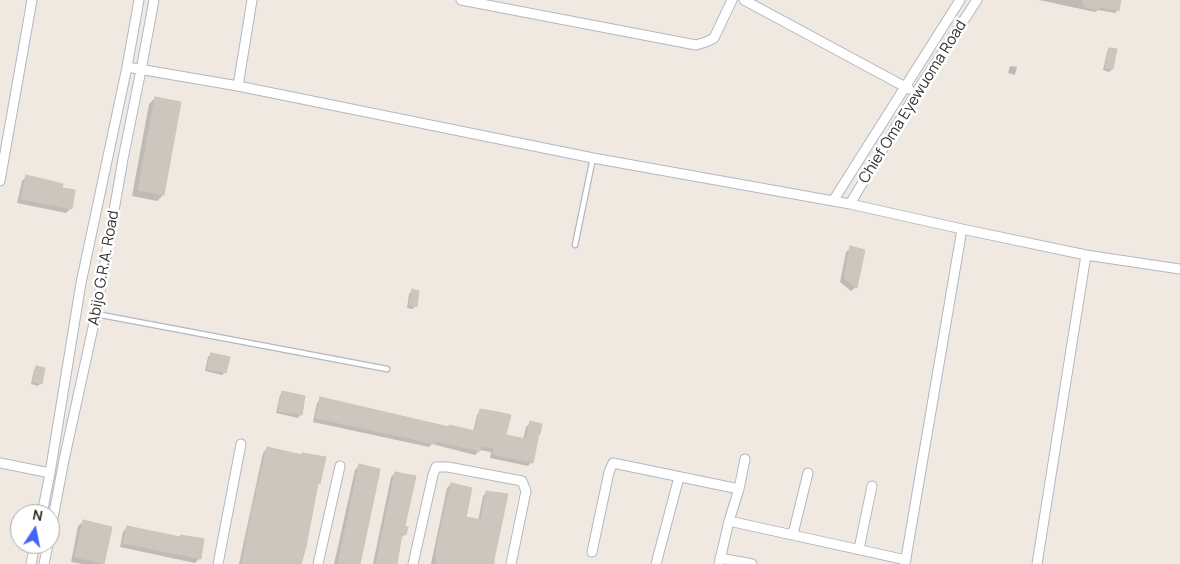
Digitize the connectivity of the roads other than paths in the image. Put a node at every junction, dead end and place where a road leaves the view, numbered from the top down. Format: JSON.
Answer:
{"nodes":[{"id":1,"x":32,"y":0,"type":"edge"},
{"id":2,"x":139,"y":0,"type":"edge"},
{"id":3,"x":154,"y":0,"type":"edge"},
{"id":4,"x":252,"y":0,"type":"edge"},
{"id":5,"x":461,"y":0,"type":"edge"},
{"id":6,"x":732,"y":0,"type":"edge"},
{"id":7,"x":744,"y":0,"type":"edge"},
{"id":8,"x":960,"y":0,"type":"edge"},
{"id":9,"x":977,"y":0,"type":"edge"},
{"id":10,"x":127,"y":67,"type":"junction"},
{"id":11,"x":142,"y":70,"type":"junction"},
{"id":12,"x":238,"y":86,"type":"junction"},
{"id":13,"x":904,"y":86,"type":"junction"},
{"id":14,"x":916,"y":93,"type":"junction"},
{"id":15,"x":593,"y":158,"type":"junction"},
{"id":16,"x":0,"y":180,"type":"edge"},
{"id":17,"x":833,"y":201,"type":"junction"},
{"id":18,"x":850,"y":204,"type":"junction"},
{"id":19,"x":962,"y":229,"type":"junction"},
{"id":20,"x":575,"y":245,"type":"dead end"},
{"id":21,"x":1086,"y":255,"type":"junction"},
{"id":22,"x":1180,"y":268,"type":"edge"},
{"id":23,"x":96,"y":314,"type":"junction"},
{"id":24,"x":387,"y":369,"type":"dead end"},
{"id":25,"x":241,"y":444,"type":"dead end"},
{"id":26,"x":745,"y":458,"type":"dead end"},
{"id":27,"x":0,"y":463,"type":"edge"},
{"id":28,"x":340,"y":466,"type":"dead end"},
{"id":29,"x":50,"y":473,"type":"junction"},
{"id":30,"x":808,"y":473,"type":"dead end"},
{"id":31,"x":678,"y":477,"type":"junction"},
{"id":32,"x":872,"y":486,"type":"dead end"},
{"id":33,"x":738,"y":490,"type":"junction"},
{"id":34,"x":44,"y":504,"type":"edge"},
{"id":35,"x":56,"y":504,"type":"edge"},
{"id":36,"x":729,"y":521,"type":"junction"},
{"id":37,"x":793,"y":534,"type":"junction"},
{"id":38,"x":859,"y":549,"type":"junction"},
{"id":39,"x":592,"y":552,"type":"dead end"},
{"id":40,"x":882,"y":560,"type":"edge"},
{"id":41,"x":720,"y":561,"type":"edge"},
{"id":42,"x":906,"y":562,"type":"edge"},
{"id":43,"x":218,"y":564,"type":"edge"},
{"id":44,"x":318,"y":564,"type":"edge"},
{"id":45,"x":413,"y":564,"type":"edge"},
{"id":46,"x":511,"y":564,"type":"edge"},
{"id":47,"x":656,"y":564,"type":"edge"},
{"id":48,"x":752,"y":564,"type":"edge"},
{"id":49,"x":1037,"y":564,"type":"edge"}],
"edges":[{"from":1,"to":16,"type":"street"},
{"from":2,"to":10,"type":"street","name":"Abijo G.R.A. Road"},
{"from":3,"to":11,"type":"street","name":"Abijo G.R.A. Road"},
{"from":4,"to":12,"type":"street"},
{"from":5,"to":6,"type":"street"},
{"from":7,"to":13,"type":"street"},
{"from":8,"to":13,"type":"street","name":"Chief Oma Eyewuoma Road"},
{"from":9,"to":14,"type":"street","name":"Chief Oma Eyewuoma Road"},
{"from":10,"to":11,"type":"street"},
{"from":10,"to":29,"type":"street","name":"Abijo G.R.A. Road"},
{"from":11,"to":12,"type":"street"},
{"from":11,"to":23,"type":"street","name":"Abijo G.R.A. Road"},
{"from":12,"to":15,"type":"street"},
{"from":13,"to":14,"type":"street"},
{"from":13,"to":17,"type":"street","name":"Chief Oma Eyewuoma Road"},
{"from":14,"to":18,"type":"street","name":"Chief Oma Eyewuoma Road"},
{"from":15,"to":17,"type":"street"},
{"from":15,"to":20,"type":"lane"},
{"from":17,"to":18,"type":"street"},
{"from":18,"to":19,"type":"street"},
{"from":19,"to":21,"type":"street"},
{"from":19,"to":42,"type":"street"},
{"from":21,"to":22,"type":"street"},
{"from":21,"to":49,"type":"street"},
{"from":23,"to":24,"type":"lane"},
{"from":23,"to":35,"type":"street","name":"Abijo G.R.A. Road"},
{"from":25,"to":43,"type":"street"},
{"from":26,"to":33,"type":"street"},
{"from":27,"to":29,"type":"street"},
{"from":28,"to":44,"type":"street"},
{"from":29,"to":34,"type":"street","name":"Abijo G.R.A. Road"},
{"from":30,"to":37,"type":"street"},
{"from":31,"to":33,"type":"street"},
{"from":31,"to":39,"type":"street"},
{"from":31,"to":47,"type":"street"},
{"from":32,"to":38,"type":"street"},
{"from":33,"to":36,"type":"street"},
{"from":36,"to":37,"type":"street"},
{"from":36,"to":41,"type":"street"},
{"from":37,"to":38,"type":"street"},
{"from":38,"to":40,"type":"street"},
{"from":40,"to":42,"type":"street"},
{"from":41,"to":48,"type":"street"},
{"from":45,"to":46,"type":"street"}]}
